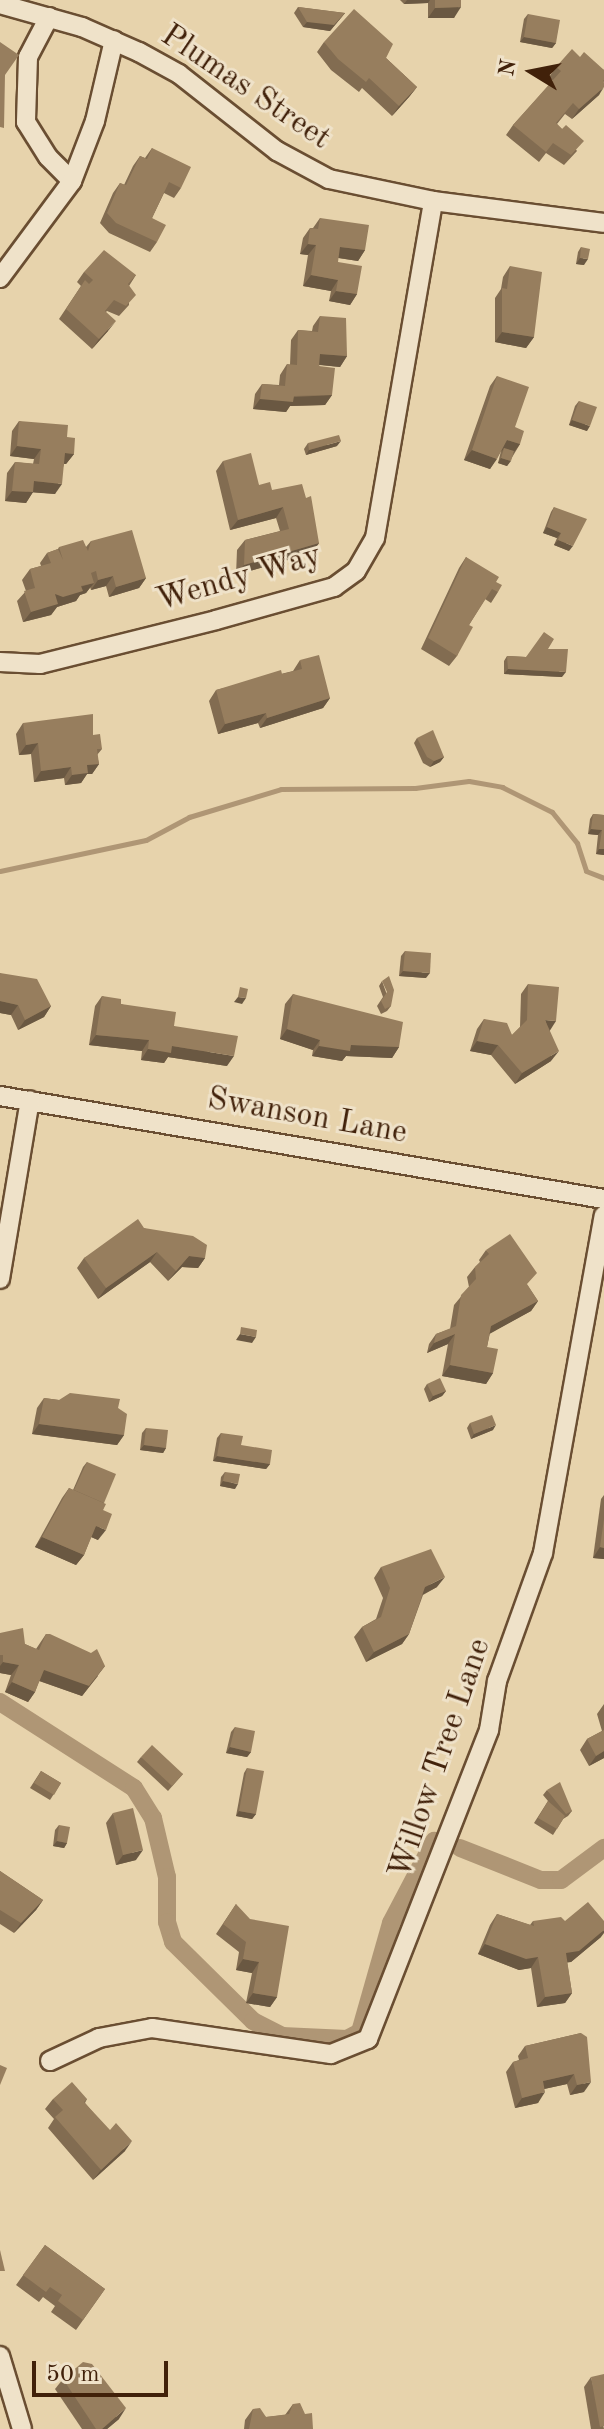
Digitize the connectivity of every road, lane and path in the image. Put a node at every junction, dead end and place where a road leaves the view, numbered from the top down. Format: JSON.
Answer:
{"nodes":[{"id":1,"x":0,"y":4,"type":"edge"},
{"id":2,"x":49,"y":17,"type":"junction"},
{"id":3,"x":114,"y":40,"type":"junction"},
{"id":4,"x":72,"y":181,"type":"junction"},
{"id":5,"x":433,"y":201,"type":"junction"},
{"id":6,"x":604,"y":223,"type":"edge"},
{"id":7,"x":0,"y":278,"type":"edge"},
{"id":8,"x":0,"y":662,"type":"edge"},
{"id":9,"x":0,"y":1096,"type":"edge"},
{"id":10,"x":30,"y":1100,"type":"junction"},
{"id":11,"x":604,"y":1199,"type":"edge"},
{"id":12,"x":604,"y":1215,"type":"edge"},
{"id":13,"x":0,"y":1279,"type":"edge"},
{"id":14,"x":50,"y":2061,"type":"dead end"},
{"id":15,"x":0,"y":2356,"type":"edge"},
{"id":16,"x":22,"y":2429,"type":"edge"}],
"edges":[{"from":1,"to":2,"type":"street","name":"Plumas Street"},
{"from":2,"to":3,"type":"street","name":"Plumas Street"},
{"from":2,"to":4,"type":"street"},
{"from":3,"to":4,"type":"street"},
{"from":3,"to":5,"type":"street","name":"Plumas Street"},
{"from":4,"to":7,"type":"street"},
{"from":5,"to":6,"type":"street","name":"Plumas Street"},
{"from":5,"to":8,"type":"street","name":"Wendy Way"},
{"from":9,"to":10,"type":"street","name":"Swanson Lane"},
{"from":10,"to":11,"type":"street","name":"Swanson Lane"},
{"from":10,"to":13,"type":"street"},
{"from":12,"to":14,"type":"street","name":"Willow Tree Lane"},
{"from":15,"to":16,"type":"street"}]}
